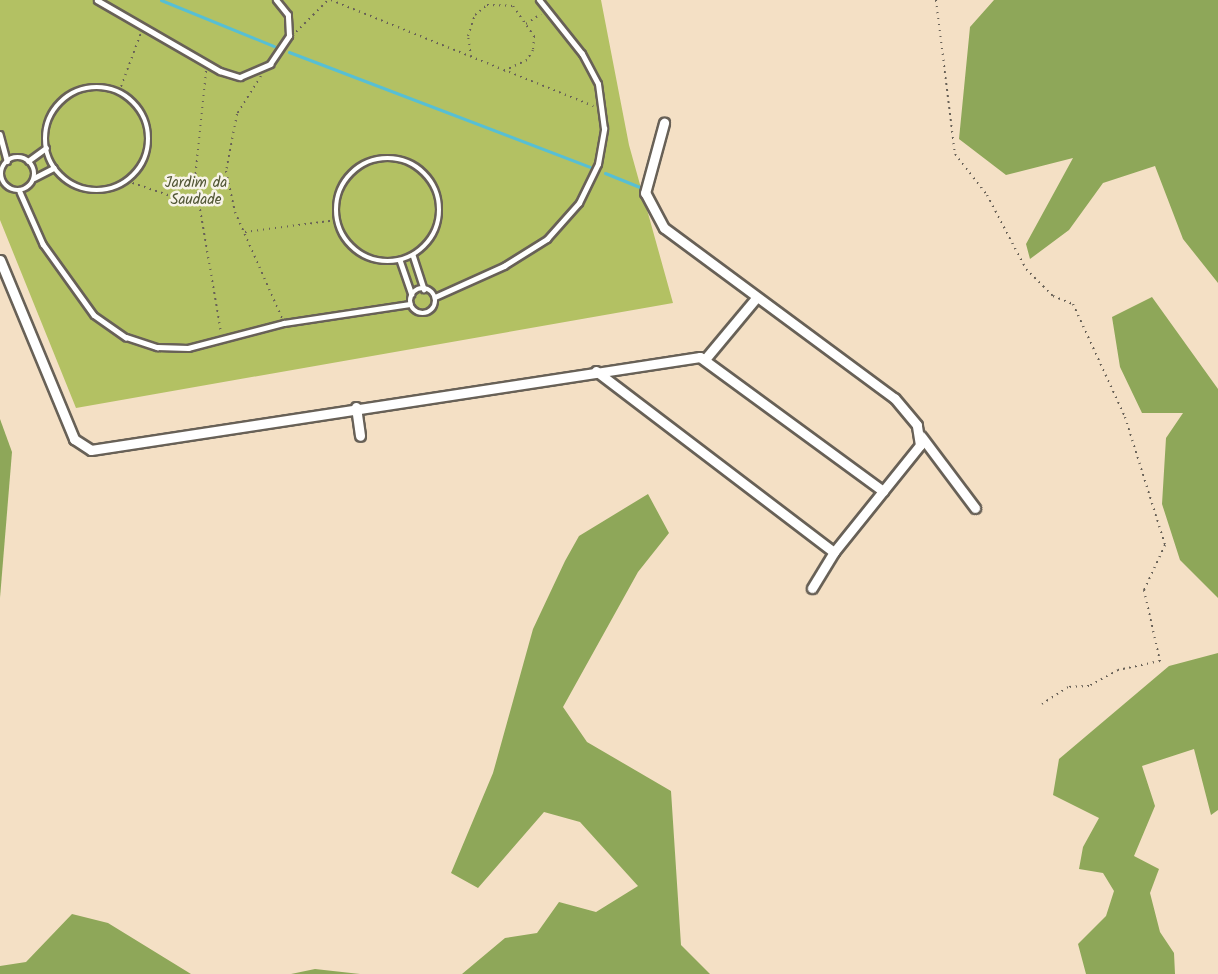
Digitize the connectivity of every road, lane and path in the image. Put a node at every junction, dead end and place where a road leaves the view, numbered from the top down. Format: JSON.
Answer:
{"nodes":[{"id":1,"x":97,"y":0,"type":"edge"},
{"id":2,"x":276,"y":0,"type":"edge"},
{"id":3,"x":330,"y":0,"type":"edge"},
{"id":4,"x":539,"y":0,"type":"edge"},
{"id":5,"x":936,"y":0,"type":"edge"},
{"id":6,"x":548,"y":9,"type":"junction"},
{"id":7,"x":526,"y":24,"type":"junction"},
{"id":8,"x":144,"y":26,"type":"junction"},
{"id":9,"x":289,"y":36,"type":"junction"},
{"id":10,"x":472,"y":59,"type":"junction"},
{"id":11,"x":207,"y":62,"type":"junction"},
{"id":12,"x":261,"y":71,"type":"junction"},
{"id":13,"x":503,"y":71,"type":"junction"},
{"id":14,"x":119,"y":92,"type":"junction"},
{"id":15,"x":604,"y":111,"type":"junction"},
{"id":16,"x":664,"y":123,"type":"dead end"},
{"id":17,"x":0,"y":134,"type":"edge"},
{"id":18,"x":46,"y":148,"type":"junction"},
{"id":19,"x":7,"y":161,"type":"junction"},
{"id":20,"x":28,"y":161,"type":"junction"},
{"id":21,"x":54,"y":168,"type":"junction"},
{"id":22,"x":34,"y":178,"type":"junction"},
{"id":23,"x":127,"y":181,"type":"junction"},
{"id":24,"x":20,"y":192,"type":"junction"},
{"id":25,"x":197,"y":205,"type":"junction"},
{"id":26,"x":337,"y":220,"type":"junction"},
{"id":27,"x":243,"y":232,"type":"junction"},
{"id":28,"x":413,"y":255,"type":"junction"},
{"id":29,"x":0,"y":260,"type":"edge"},
{"id":30,"x":400,"y":260,"type":"junction"},
{"id":31,"x":424,"y":288,"type":"junction"},
{"id":32,"x":412,"y":294,"type":"junction"},
{"id":33,"x":435,"y":297,"type":"junction"},
{"id":34,"x":756,"y":298,"type":"junction"},
{"id":35,"x":410,"y":304,"type":"junction"},
{"id":36,"x":284,"y":323,"type":"junction"},
{"id":37,"x":223,"y":339,"type":"junction"},
{"id":38,"x":706,"y":358,"type":"junction"},
{"id":39,"x":596,"y":371,"type":"junction"},
{"id":40,"x":356,"y":407,"type":"junction"},
{"id":41,"x":921,"y":435,"type":"junction"},
{"id":42,"x":360,"y":436,"type":"dead end"},
{"id":43,"x":883,"y":491,"type":"junction"},
{"id":44,"x":975,"y":508,"type":"dead end"},
{"id":45,"x":834,"y":552,"type":"junction"},
{"id":46,"x":812,"y":588,"type":"dead end"},
{"id":47,"x":1042,"y":704,"type":"dead end"}],
"edges":[{"from":1,"to":8,"type":"lane"},
{"from":2,"to":9,"type":"lane"},
{"from":3,"to":9,"type":"path"},
{"from":3,"to":10,"type":"path"},
{"from":4,"to":6,"type":"lane"},
{"from":5,"to":47,"type":"path"},
{"from":6,"to":7,"type":"path"},
{"from":6,"to":15,"type":"lane"},
{"from":7,"to":10,"type":"path"},
{"from":7,"to":13,"type":"path"},
{"from":8,"to":11,"type":"lane"},
{"from":8,"to":14,"type":"path"},
{"from":9,"to":12,"type":"lane"},
{"from":10,"to":13,"type":"path"},
{"from":11,"to":12,"type":"lane"},
{"from":11,"to":25,"type":"path"},
{"from":12,"to":27,"type":"path"},
{"from":13,"to":15,"type":"path"},
{"from":14,"to":18,"type":"lane"},
{"from":14,"to":23,"type":"lane"},
{"from":15,"to":33,"type":"lane"},
{"from":16,"to":34,"type":"street"},
{"from":17,"to":19,"type":"lane"},
{"from":18,"to":20,"type":"lane"},
{"from":18,"to":21,"type":"lane"},
{"from":19,"to":20,"type":"lane"},
{"from":19,"to":24,"type":"lane"},
{"from":20,"to":22,"type":"lane"},
{"from":21,"to":22,"type":"lane"},
{"from":21,"to":23,"type":"lane"},
{"from":22,"to":24,"type":"lane"},
{"from":23,"to":25,"type":"path"},
{"from":24,"to":37,"type":"lane"},
{"from":25,"to":37,"type":"path"},
{"from":26,"to":27,"type":"path"},
{"from":26,"to":28,"type":"lane"},
{"from":26,"to":30,"type":"lane"},
{"from":27,"to":36,"type":"path"},
{"from":28,"to":30,"type":"lane"},
{"from":28,"to":31,"type":"lane"},
{"from":29,"to":40,"type":"street"},
{"from":30,"to":32,"type":"lane"},
{"from":31,"to":32,"type":"lane"},
{"from":31,"to":33,"type":"lane"},
{"from":32,"to":35,"type":"lane"},
{"from":33,"to":35,"type":"lane"},
{"from":34,"to":38,"type":"street"},
{"from":34,"to":41,"type":"street"},
{"from":35,"to":36,"type":"lane"},
{"from":36,"to":37,"type":"lane"},
{"from":38,"to":39,"type":"street"},
{"from":38,"to":43,"type":"street"},
{"from":39,"to":40,"type":"street"},
{"from":39,"to":45,"type":"street"},
{"from":40,"to":42,"type":"street"},
{"from":41,"to":43,"type":"street"},
{"from":41,"to":44,"type":"street"},
{"from":43,"to":45,"type":"street"},
{"from":45,"to":46,"type":"street"}]}
